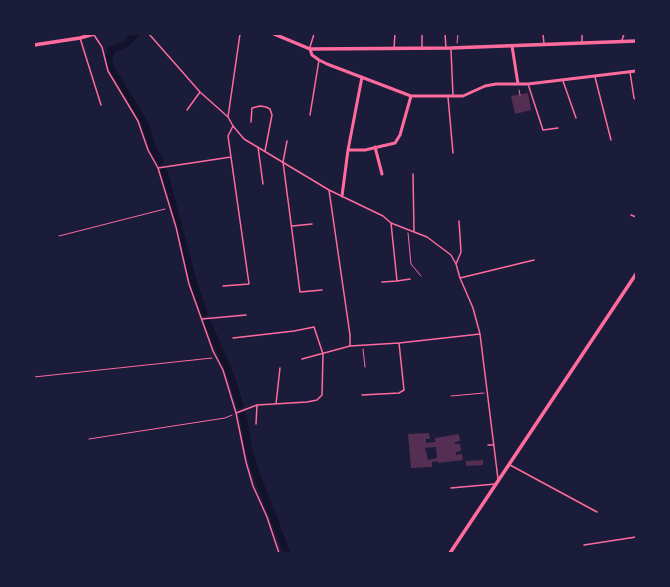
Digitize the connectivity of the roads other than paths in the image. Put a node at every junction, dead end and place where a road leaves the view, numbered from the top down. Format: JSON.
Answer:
{"nodes":[{"id":1,"x":94,"y":34,"type":"edge"},
{"id":2,"x":149,"y":34,"type":"edge"},
{"id":3,"x":240,"y":34,"type":"edge"},
{"id":4,"x":274,"y":34,"type":"edge"},
{"id":5,"x":314,"y":34,"type":"edge"},
{"id":6,"x":396,"y":34,"type":"edge"},
{"id":7,"x":422,"y":34,"type":"edge"},
{"id":8,"x":445,"y":34,"type":"edge"},
{"id":9,"x":543,"y":34,"type":"edge"},
{"id":10,"x":582,"y":34,"type":"edge"},
{"id":11,"x":624,"y":34,"type":"edge"},
{"id":12,"x":80,"y":38,"type":"junction"},
{"id":13,"x":622,"y":41,"type":"junction"},
{"id":14,"x":636,"y":41,"type":"edge"},
{"id":15,"x":582,"y":42,"type":"junction"},
{"id":16,"x":544,"y":44,"type":"junction"},
{"id":17,"x":34,"y":45,"type":"edge"},
{"id":18,"x":512,"y":46,"type":"junction"},
{"id":19,"x":394,"y":48,"type":"junction"},
{"id":20,"x":422,"y":48,"type":"junction"},
{"id":21,"x":446,"y":48,"type":"junction"},
{"id":22,"x":451,"y":48,"type":"junction"},
{"id":23,"x":310,"y":49,"type":"junction"},
{"id":24,"x":319,"y":60,"type":"junction"},
{"id":25,"x":630,"y":72,"type":"junction"},
{"id":26,"x":636,"y":72,"type":"edge"},
{"id":27,"x":362,"y":77,"type":"junction"},
{"id":28,"x":595,"y":77,"type":"junction"},
{"id":29,"x":563,"y":81,"type":"junction"},
{"id":30,"x":518,"y":84,"type":"junction"},
{"id":31,"x":528,"y":84,"type":"junction"},
{"id":32,"x":200,"y":92,"type":"junction"},
{"id":33,"x":411,"y":96,"type":"junction"},
{"id":34,"x":448,"y":97,"type":"junction"},
{"id":35,"x":453,"y":97,"type":"junction"},
{"id":36,"x":636,"y":100,"type":"edge"},
{"id":37,"x":101,"y":105,"type":"dead end"},
{"id":38,"x":187,"y":110,"type":"dead end"},
{"id":39,"x":310,"y":116,"type":"dead end"},
{"id":40,"x":228,"y":117,"type":"junction"},
{"id":41,"x":576,"y":118,"type":"dead end"},
{"id":42,"x":251,"y":122,"type":"dead end"},
{"id":43,"x":234,"y":126,"type":"junction"},
{"id":44,"x":558,"y":128,"type":"dead end"},
{"id":45,"x":611,"y":140,"type":"dead end"},
{"id":46,"x":287,"y":142,"type":"dead end"},
{"id":47,"x":258,"y":147,"type":"junction"},
{"id":48,"x":375,"y":147,"type":"junction"},
{"id":49,"x":348,"y":150,"type":"junction"},
{"id":50,"x":265,"y":151,"type":"junction"},
{"id":51,"x":453,"y":153,"type":"dead end"},
{"id":52,"x":231,"y":157,"type":"junction"},
{"id":53,"x":283,"y":162,"type":"junction"},
{"id":54,"x":158,"y":168,"type":"junction"},
{"id":55,"x":382,"y":174,"type":"dead end"},
{"id":56,"x":413,"y":174,"type":"dead end"},
{"id":57,"x":262,"y":184,"type":"dead end"},
{"id":58,"x":329,"y":190,"type":"junction"},
{"id":59,"x":342,"y":196,"type":"junction"},
{"id":60,"x":631,"y":215,"type":"dead end"},
{"id":61,"x":636,"y":217,"type":"edge"},
{"id":62,"x":459,"y":222,"type":"dead end"},
{"id":63,"x":390,"y":223,"type":"junction"},
{"id":64,"x":312,"y":224,"type":"dead end"},
{"id":65,"x":292,"y":226,"type":"junction"},
{"id":66,"x":414,"y":233,"type":"junction"},
{"id":67,"x":534,"y":260,"type":"dead end"},
{"id":68,"x":456,"y":264,"type":"junction"},
{"id":69,"x":636,"y":274,"type":"edge"},
{"id":70,"x":460,"y":278,"type":"junction"},
{"id":71,"x":410,"y":279,"type":"dead end"},
{"id":72,"x":397,"y":281,"type":"junction"},
{"id":73,"x":382,"y":282,"type":"dead end"},
{"id":74,"x":223,"y":286,"type":"dead end"},
{"id":75,"x":322,"y":290,"type":"dead end"},
{"id":76,"x":246,"y":315,"type":"dead end"},
{"id":77,"x":202,"y":319,"type":"junction"},
{"id":78,"x":480,"y":334,"type":"junction"},
{"id":79,"x":233,"y":338,"type":"dead end"},
{"id":80,"x":399,"y":343,"type":"junction"},
{"id":81,"x":350,"y":346,"type":"junction"},
{"id":82,"x":323,"y":354,"type":"junction"},
{"id":83,"x":302,"y":359,"type":"dead end"},
{"id":84,"x":280,"y":368,"type":"dead end"},
{"id":85,"x":362,"y":395,"type":"dead end"},
{"id":86,"x":276,"y":404,"type":"junction"},
{"id":87,"x":257,"y":405,"type":"junction"},
{"id":88,"x":236,"y":413,"type":"junction"},
{"id":89,"x":256,"y":424,"type":"dead end"},
{"id":90,"x":488,"y":445,"type":"dead end"},
{"id":91,"x":494,"y":445,"type":"junction"},
{"id":92,"x":509,"y":465,"type":"junction"},
{"id":93,"x":497,"y":482,"type":"junction"},
{"id":94,"x":451,"y":488,"type":"dead end"},
{"id":95,"x":597,"y":512,"type":"dead end"},
{"id":96,"x":636,"y":537,"type":"edge"},
{"id":97,"x":584,"y":545,"type":"dead end"},
{"id":98,"x":279,"y":553,"type":"edge"},
{"id":99,"x":450,"y":553,"type":"edge"}],
"edges":[{"from":1,"to":12,"type":"street"},
{"from":1,"to":54,"type":"lane"},
{"from":2,"to":32,"type":"lane"},
{"from":3,"to":40,"type":"lane"},
{"from":4,"to":23,"type":"street"},
{"from":5,"to":23,"type":"lane"},
{"from":6,"to":19,"type":"lane"},
{"from":7,"to":20,"type":"lane"},
{"from":8,"to":21,"type":"lane"},
{"from":9,"to":16,"type":"lane"},
{"from":10,"to":15,"type":"lane"},
{"from":11,"to":13,"type":"lane"},
{"from":12,"to":17,"type":"street"},
{"from":12,"to":37,"type":"lane"},
{"from":13,"to":14,"type":"street"},
{"from":13,"to":15,"type":"street"},
{"from":15,"to":16,"type":"street"},
{"from":16,"to":18,"type":"street"},
{"from":18,"to":22,"type":"street"},
{"from":18,"to":30,"type":"street"},
{"from":19,"to":20,"type":"street"},
{"from":19,"to":23,"type":"street"},
{"from":20,"to":21,"type":"street"},
{"from":21,"to":22,"type":"street"},
{"from":22,"to":35,"type":"lane"},
{"from":23,"to":24,"type":"street"},
{"from":24,"to":27,"type":"street"},
{"from":24,"to":39,"type":"lane"},
{"from":25,"to":26,"type":"street"},
{"from":25,"to":28,"type":"street"},
{"from":25,"to":36,"type":"lane"},
{"from":27,"to":33,"type":"street"},
{"from":27,"to":49,"type":"street"},
{"from":28,"to":29,"type":"street"},
{"from":28,"to":45,"type":"lane"},
{"from":29,"to":31,"type":"street"},
{"from":29,"to":41,"type":"lane"},
{"from":30,"to":31,"type":"street"},
{"from":30,"to":35,"type":"street"},
{"from":31,"to":44,"type":"lane"},
{"from":32,"to":38,"type":"lane"},
{"from":32,"to":40,"type":"lane"},
{"from":33,"to":34,"type":"street"},
{"from":33,"to":48,"type":"street"},
{"from":34,"to":35,"type":"street"},
{"from":34,"to":51,"type":"lane"},
{"from":40,"to":43,"type":"lane"},
{"from":42,"to":50,"type":"lane"},
{"from":43,"to":47,"type":"lane"},
{"from":43,"to":52,"type":"lane"},
{"from":46,"to":53,"type":"lane"},
{"from":47,"to":50,"type":"lane"},
{"from":47,"to":57,"type":"lane"},
{"from":48,"to":49,"type":"street"},
{"from":48,"to":55,"type":"street"},
{"from":49,"to":59,"type":"street"},
{"from":50,"to":53,"type":"lane"},
{"from":52,"to":54,"type":"lane"},
{"from":52,"to":74,"type":"lane"},
{"from":53,"to":58,"type":"lane"},
{"from":53,"to":65,"type":"lane"},
{"from":54,"to":77,"type":"lane"},
{"from":56,"to":66,"type":"lane"},
{"from":58,"to":59,"type":"lane"},
{"from":58,"to":81,"type":"lane"},
{"from":59,"to":63,"type":"lane"},
{"from":60,"to":61,"type":"lane"},
{"from":62,"to":68,"type":"lane"},
{"from":63,"to":66,"type":"lane"},
{"from":63,"to":72,"type":"lane"},
{"from":64,"to":65,"type":"lane"},
{"from":65,"to":75,"type":"lane"},
{"from":66,"to":68,"type":"lane"},
{"from":67,"to":70,"type":"lane"},
{"from":68,"to":70,"type":"lane"},
{"from":69,"to":92,"type":"street"},
{"from":70,"to":78,"type":"lane"},
{"from":71,"to":72,"type":"lane"},
{"from":72,"to":73,"type":"lane"},
{"from":76,"to":77,"type":"lane"},
{"from":77,"to":88,"type":"lane"},
{"from":78,"to":80,"type":"lane"},
{"from":78,"to":91,"type":"lane"},
{"from":79,"to":82,"type":"lane"},
{"from":80,"to":81,"type":"lane"},
{"from":80,"to":85,"type":"lane"},
{"from":81,"to":82,"type":"lane"},
{"from":82,"to":83,"type":"lane"},
{"from":82,"to":86,"type":"lane"},
{"from":84,"to":86,"type":"lane"},
{"from":86,"to":87,"type":"lane"},
{"from":87,"to":88,"type":"lane"},
{"from":87,"to":89,"type":"lane"},
{"from":88,"to":98,"type":"lane"},
{"from":90,"to":91,"type":"lane"},
{"from":91,"to":93,"type":"lane"},
{"from":92,"to":93,"type":"street"},
{"from":92,"to":95,"type":"lane"},
{"from":93,"to":94,"type":"lane"},
{"from":93,"to":99,"type":"street"},
{"from":96,"to":97,"type":"lane"}]}
